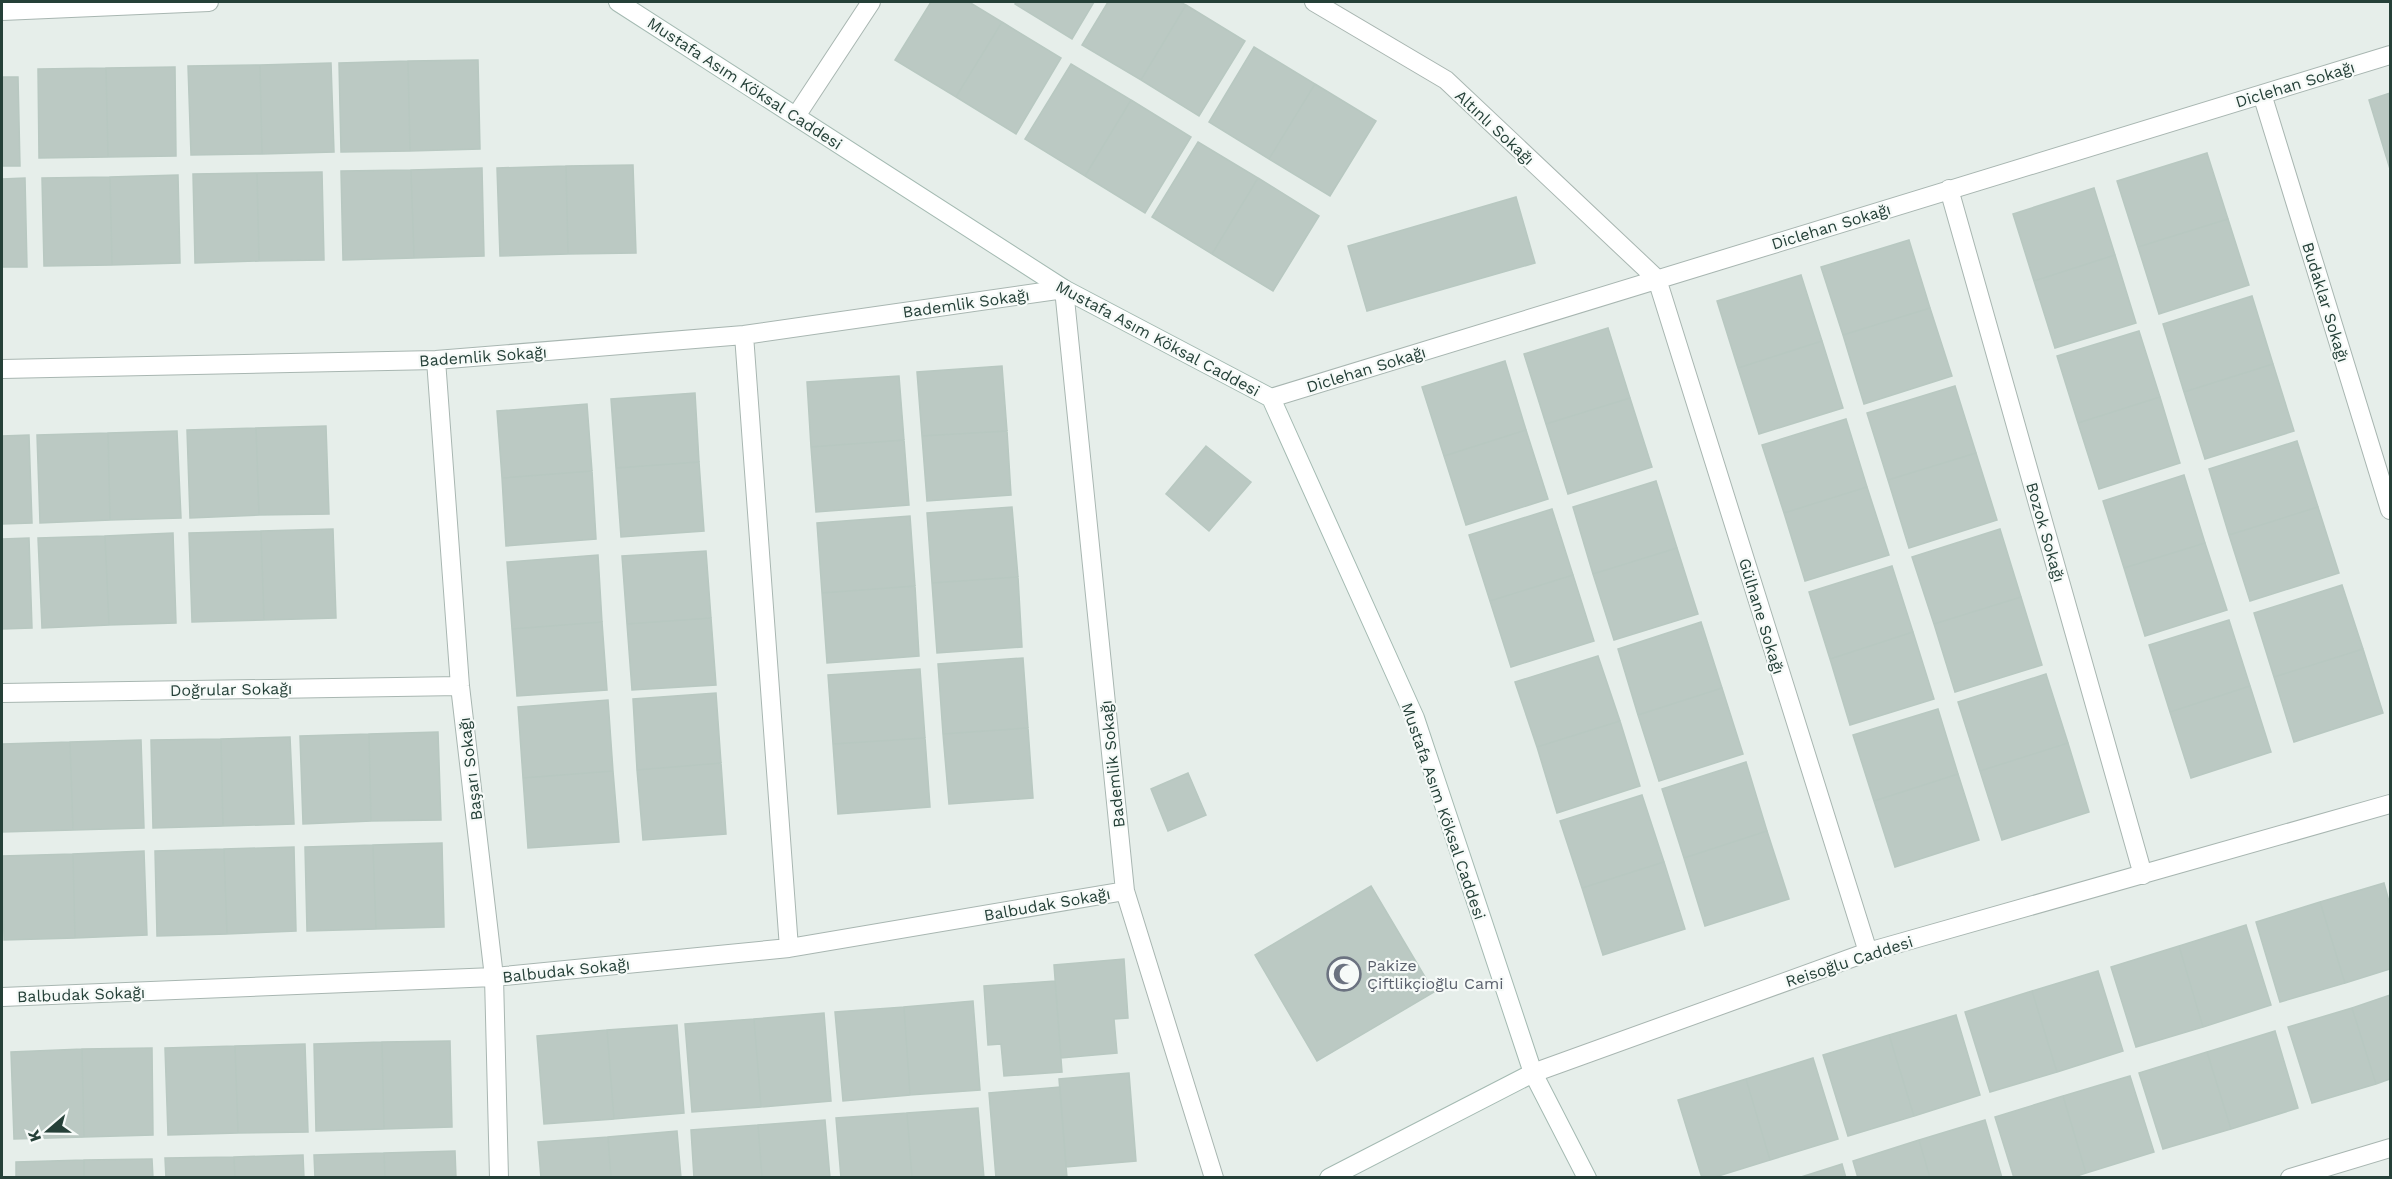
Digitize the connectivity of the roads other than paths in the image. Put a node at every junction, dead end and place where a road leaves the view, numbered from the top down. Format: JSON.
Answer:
{"nodes":[{"id":1,"x":209,"y":2,"type":"edge"},
{"id":2,"x":618,"y":2,"type":"edge"},
{"id":3,"x":871,"y":2,"type":"edge"},
{"id":4,"x":1314,"y":2,"type":"edge"},
{"id":5,"x":2,"y":12,"type":"edge"},
{"id":6,"x":2391,"y":55,"type":"edge"},
{"id":7,"x":2262,"y":94,"type":"junction"},
{"id":8,"x":796,"y":116,"type":"junction"},
{"id":9,"x":1949,"y":189,"type":"junction"},
{"id":10,"x":1657,"y":279,"type":"junction"},
{"id":11,"x":1064,"y":289,"type":"junction"},
{"id":12,"x":744,"y":335,"type":"junction"},
{"id":13,"x":435,"y":360,"type":"junction"},
{"id":14,"x":2,"y":369,"type":"edge"},
{"id":15,"x":1271,"y":398,"type":"junction"},
{"id":16,"x":2391,"y":510,"type":"edge"},
{"id":17,"x":460,"y":686,"type":"junction"},
{"id":18,"x":2,"y":693,"type":"edge"},
{"id":19,"x":2391,"y":804,"type":"edge"},
{"id":20,"x":2143,"y":875,"type":"junction"},
{"id":21,"x":1125,"y":891,"type":"junction"},
{"id":22,"x":789,"y":948,"type":"junction"},
{"id":23,"x":1868,"y":952,"type":"junction"},
{"id":24,"x":494,"y":977,"type":"junction"},
{"id":25,"x":2,"y":997,"type":"edge"},
{"id":26,"x":1533,"y":1073,"type":"junction"},
{"id":27,"x":2391,"y":1148,"type":"edge"},
{"id":28,"x":499,"y":1178,"type":"edge"},
{"id":29,"x":1214,"y":1178,"type":"edge"},
{"id":30,"x":1329,"y":1178,"type":"edge"},
{"id":31,"x":1587,"y":1178,"type":"edge"},
{"id":32,"x":2290,"y":1178,"type":"edge"}],
"edges":[{"from":1,"to":5,"type":"street"},
{"from":2,"to":8,"type":"street","name":"Mustafa Asım Köksal Caddesi"},
{"from":3,"to":8,"type":"street"},
{"from":4,"to":10,"type":"street","name":"Altınlı Sokağı"},
{"from":6,"to":7,"type":"street","name":"Diclehan Sokağı"},
{"from":7,"to":9,"type":"street","name":"Diclehan Sokağı"},
{"from":7,"to":16,"type":"street","name":"Budaklar Sokağı"},
{"from":8,"to":11,"type":"street","name":"Mustafa Asım Köksal Caddesi"},
{"from":9,"to":10,"type":"street","name":"Diclehan Sokağı"},
{"from":9,"to":20,"type":"street","name":"Bozok Sokağı"},
{"from":10,"to":15,"type":"street","name":"Diclehan Sokağı"},
{"from":10,"to":23,"type":"street","name":"Gülhane Sokağı"},
{"from":11,"to":12,"type":"street","name":"Bademlik Sokağı"},
{"from":11,"to":15,"type":"street","name":"Mustafa Asım Köksal Caddesi"},
{"from":11,"to":21,"type":"street","name":"Bademlik Sokağı"},
{"from":12,"to":13,"type":"street","name":"Bademlik Sokağı"},
{"from":12,"to":22,"type":"street"},
{"from":13,"to":14,"type":"street","name":"Bademlik Sokağı"},
{"from":13,"to":17,"type":"street","name":"Başarı Sokağı"},
{"from":15,"to":26,"type":"street","name":"Mustafa Asım Köksal Caddesi"},
{"from":17,"to":18,"type":"street","name":"Doğrular Sokağı"},
{"from":17,"to":24,"type":"street","name":"Başarı Sokağı"},
{"from":19,"to":20,"type":"street","name":"Reisoğlu Caddesi"},
{"from":20,"to":23,"type":"street","name":"Reisoğlu Caddesi"},
{"from":21,"to":22,"type":"street","name":"Balbudak Sokağı"},
{"from":21,"to":29,"type":"street","name":"Bademlik Sokağı"},
{"from":22,"to":24,"type":"street","name":"Balbudak Sokağı"},
{"from":23,"to":26,"type":"street","name":"Reisoğlu Caddesi"},
{"from":24,"to":25,"type":"street","name":"Balbudak Sokağı"},
{"from":24,"to":28,"type":"street","name":"Başarı Sokağı"},
{"from":26,"to":30,"type":"street","name":"Reisoğlu Caddesi"},
{"from":26,"to":31,"type":"street","name":"Mustafa Asım Köksal Caddesi"},
{"from":27,"to":32,"type":"street"}]}
